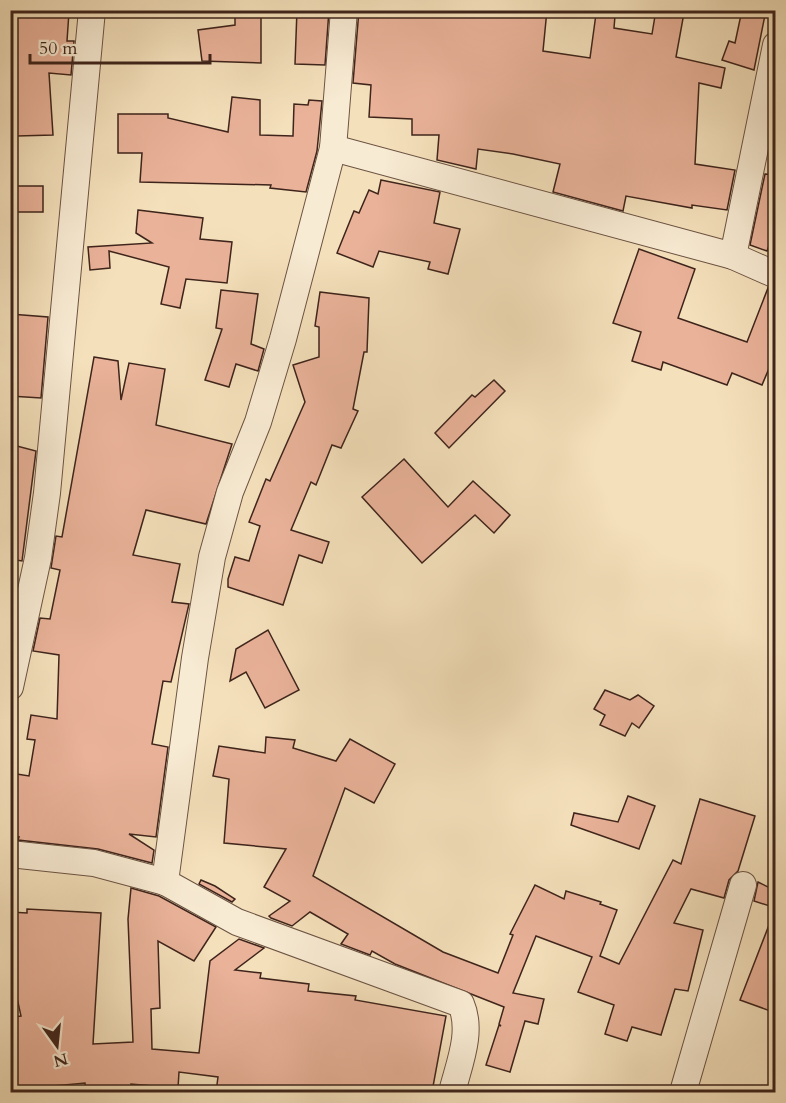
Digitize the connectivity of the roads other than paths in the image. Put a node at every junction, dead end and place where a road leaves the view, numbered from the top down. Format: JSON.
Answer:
{"nodes":[{"id":1,"x":92,"y":10,"type":"edge"},
{"id":2,"x":345,"y":10,"type":"edge"},
{"id":3,"x":776,"y":45,"type":"edge"},
{"id":4,"x":333,"y":148,"type":"junction"},
{"id":5,"x":733,"y":256,"type":"junction"},
{"id":6,"x":776,"y":275,"type":"edge"},
{"id":7,"x":10,"y":687,"type":"edge"},
{"id":8,"x":10,"y":854,"type":"edge"},
{"id":9,"x":165,"y":882,"type":"junction"},
{"id":10,"x":743,"y":885,"type":"dead end"},
{"id":11,"x":452,"y":1092,"type":"edge"},
{"id":12,"x":683,"y":1092,"type":"edge"}],
"edges":[{"from":1,"to":7,"type":"street"},
{"from":2,"to":4,"type":"street"},
{"from":3,"to":5,"type":"street"},
{"from":4,"to":5,"type":"street"},
{"from":4,"to":9,"type":"street"},
{"from":5,"to":6,"type":"street"},
{"from":8,"to":9,"type":"street"},
{"from":9,"to":11,"type":"street"},
{"from":10,"to":12,"type":"street"}]}
